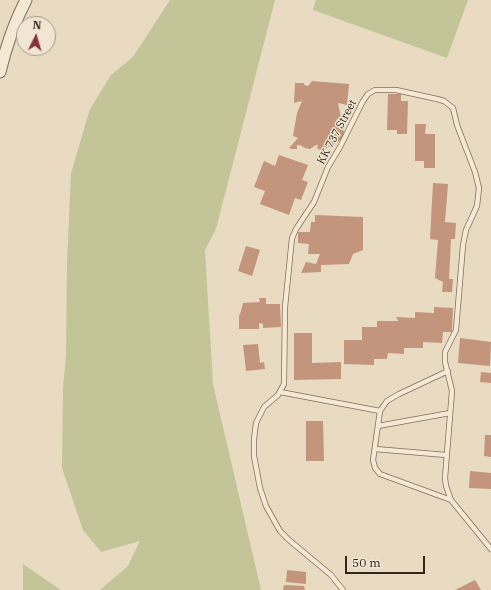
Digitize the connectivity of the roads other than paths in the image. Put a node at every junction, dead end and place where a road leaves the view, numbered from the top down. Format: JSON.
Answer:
{"nodes":[{"id":1,"x":26,"y":0,"type":"edge"},
{"id":2,"x":0,"y":72,"type":"edge"},
{"id":3,"x":448,"y":372,"type":"junction"},
{"id":4,"x":280,"y":392,"type":"junction"},
{"id":5,"x":380,"y":411,"type":"junction"},
{"id":6,"x":450,"y":413,"type":"junction"},
{"id":7,"x":378,"y":426,"type":"junction"},
{"id":8,"x":375,"y":449,"type":"junction"},
{"id":9,"x":446,"y":456,"type":"junction"},
{"id":10,"x":450,"y":500,"type":"junction"},
{"id":11,"x":491,"y":548,"type":"edge"},
{"id":12,"x":343,"y":590,"type":"edge"}],
"edges":[{"from":1,"to":2,"type":"street"},
{"from":3,"to":4,"type":"lane","name":"KK 737 Street"},
{"from":3,"to":5,"type":"lane"},
{"from":3,"to":6,"type":"lane","name":"KK 737 Street"},
{"from":4,"to":5,"type":"lane"},
{"from":4,"to":12,"type":"lane"},
{"from":5,"to":7,"type":"lane"},
{"from":6,"to":7,"type":"lane"},
{"from":6,"to":9,"type":"lane","name":"KK 737 Street"},
{"from":7,"to":8,"type":"lane"},
{"from":8,"to":9,"type":"lane"},
{"from":8,"to":10,"type":"lane"},
{"from":9,"to":10,"type":"lane","name":"KK 737 Street"},
{"from":10,"to":11,"type":"lane","name":"KK 737 Street"}]}
